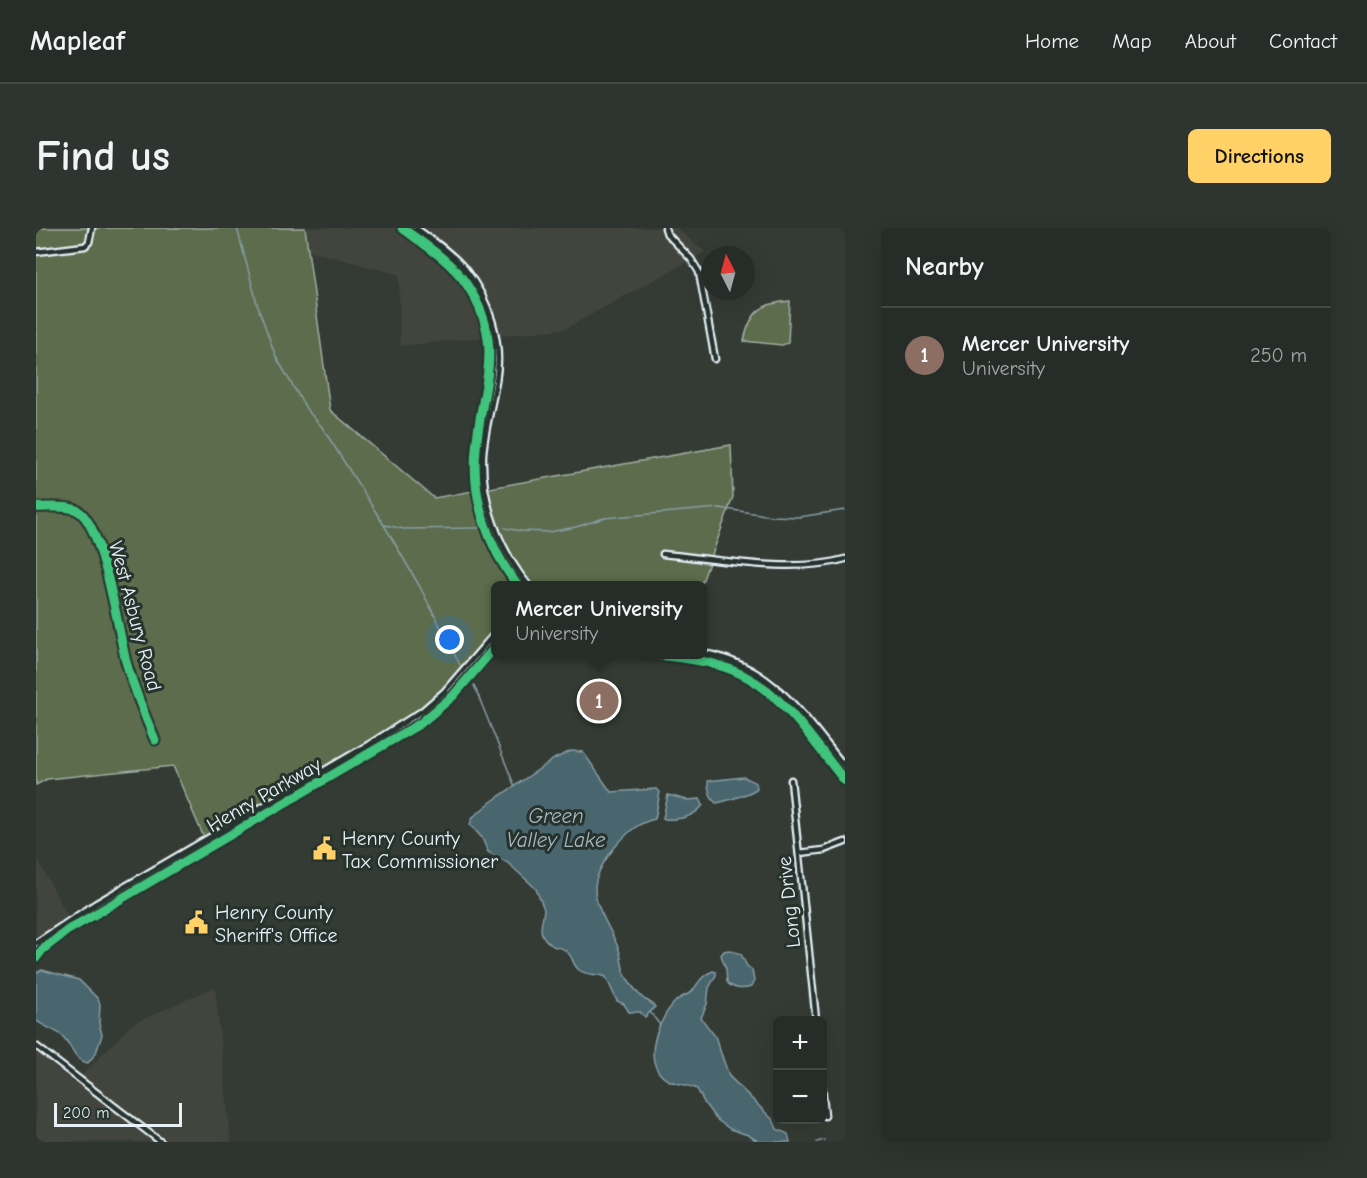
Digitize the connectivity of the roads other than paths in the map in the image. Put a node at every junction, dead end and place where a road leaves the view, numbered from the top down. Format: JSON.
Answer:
{"nodes":[{"id":1,"x":92,"y":228,"type":"edge"},
{"id":2,"x":402,"y":228,"type":"edge"},
{"id":3,"x":416,"y":228,"type":"edge"},
{"id":4,"x":665,"y":228,"type":"edge"},
{"id":5,"x":36,"y":252,"type":"edge"},
{"id":6,"x":715,"y":359,"type":"dead end"},
{"id":7,"x":36,"y":507,"type":"edge"},
{"id":8,"x":663,"y":554,"type":"dead end"},
{"id":9,"x":845,"y":559,"type":"edge"},
{"id":10,"x":515,"y":581,"type":"edge"},
{"id":11,"x":526,"y":581,"type":"edge"},
{"id":12,"x":491,"y":637,"type":"edge"},
{"id":13,"x":491,"y":651,"type":"edge"},
{"id":14,"x":707,"y":654,"type":"edge"},
{"id":15,"x":682,"y":659,"type":"edge"},
{"id":16,"x":154,"y":740,"type":"dead end"},
{"id":17,"x":845,"y":767,"type":"edge"},
{"id":18,"x":791,"y":780,"type":"dead end"},
{"id":19,"x":845,"y":781,"type":"edge"},
{"id":20,"x":845,"y":842,"type":"edge"},
{"id":21,"x":799,"y":853,"type":"junction"},
{"id":22,"x":36,"y":942,"type":"edge"},
{"id":23,"x":36,"y":958,"type":"edge"},
{"id":24,"x":816,"y":1016,"type":"edge"},
{"id":25,"x":36,"y":1046,"type":"edge"},
{"id":26,"x":161,"y":1142,"type":"edge"}],
"edges":[{"from":1,"to":5,"type":"street"},
{"from":2,"to":10,"type":"street"},
{"from":3,"to":11,"type":"street"},
{"from":4,"to":6,"type":"street"},
{"from":7,"to":16,"type":"street","name":"West Asbury Road"},
{"from":8,"to":9,"type":"street"},
{"from":12,"to":22,"type":"street","name":"Henry Parkway"},
{"from":13,"to":23,"type":"street","name":"Henry Parkway"},
{"from":14,"to":17,"type":"street"},
{"from":15,"to":19,"type":"street"},
{"from":18,"to":21,"type":"street","name":"Long Drive"},
{"from":20,"to":21,"type":"street"},
{"from":21,"to":24,"type":"street","name":"Long Drive"},
{"from":25,"to":26,"type":"street"}]}
